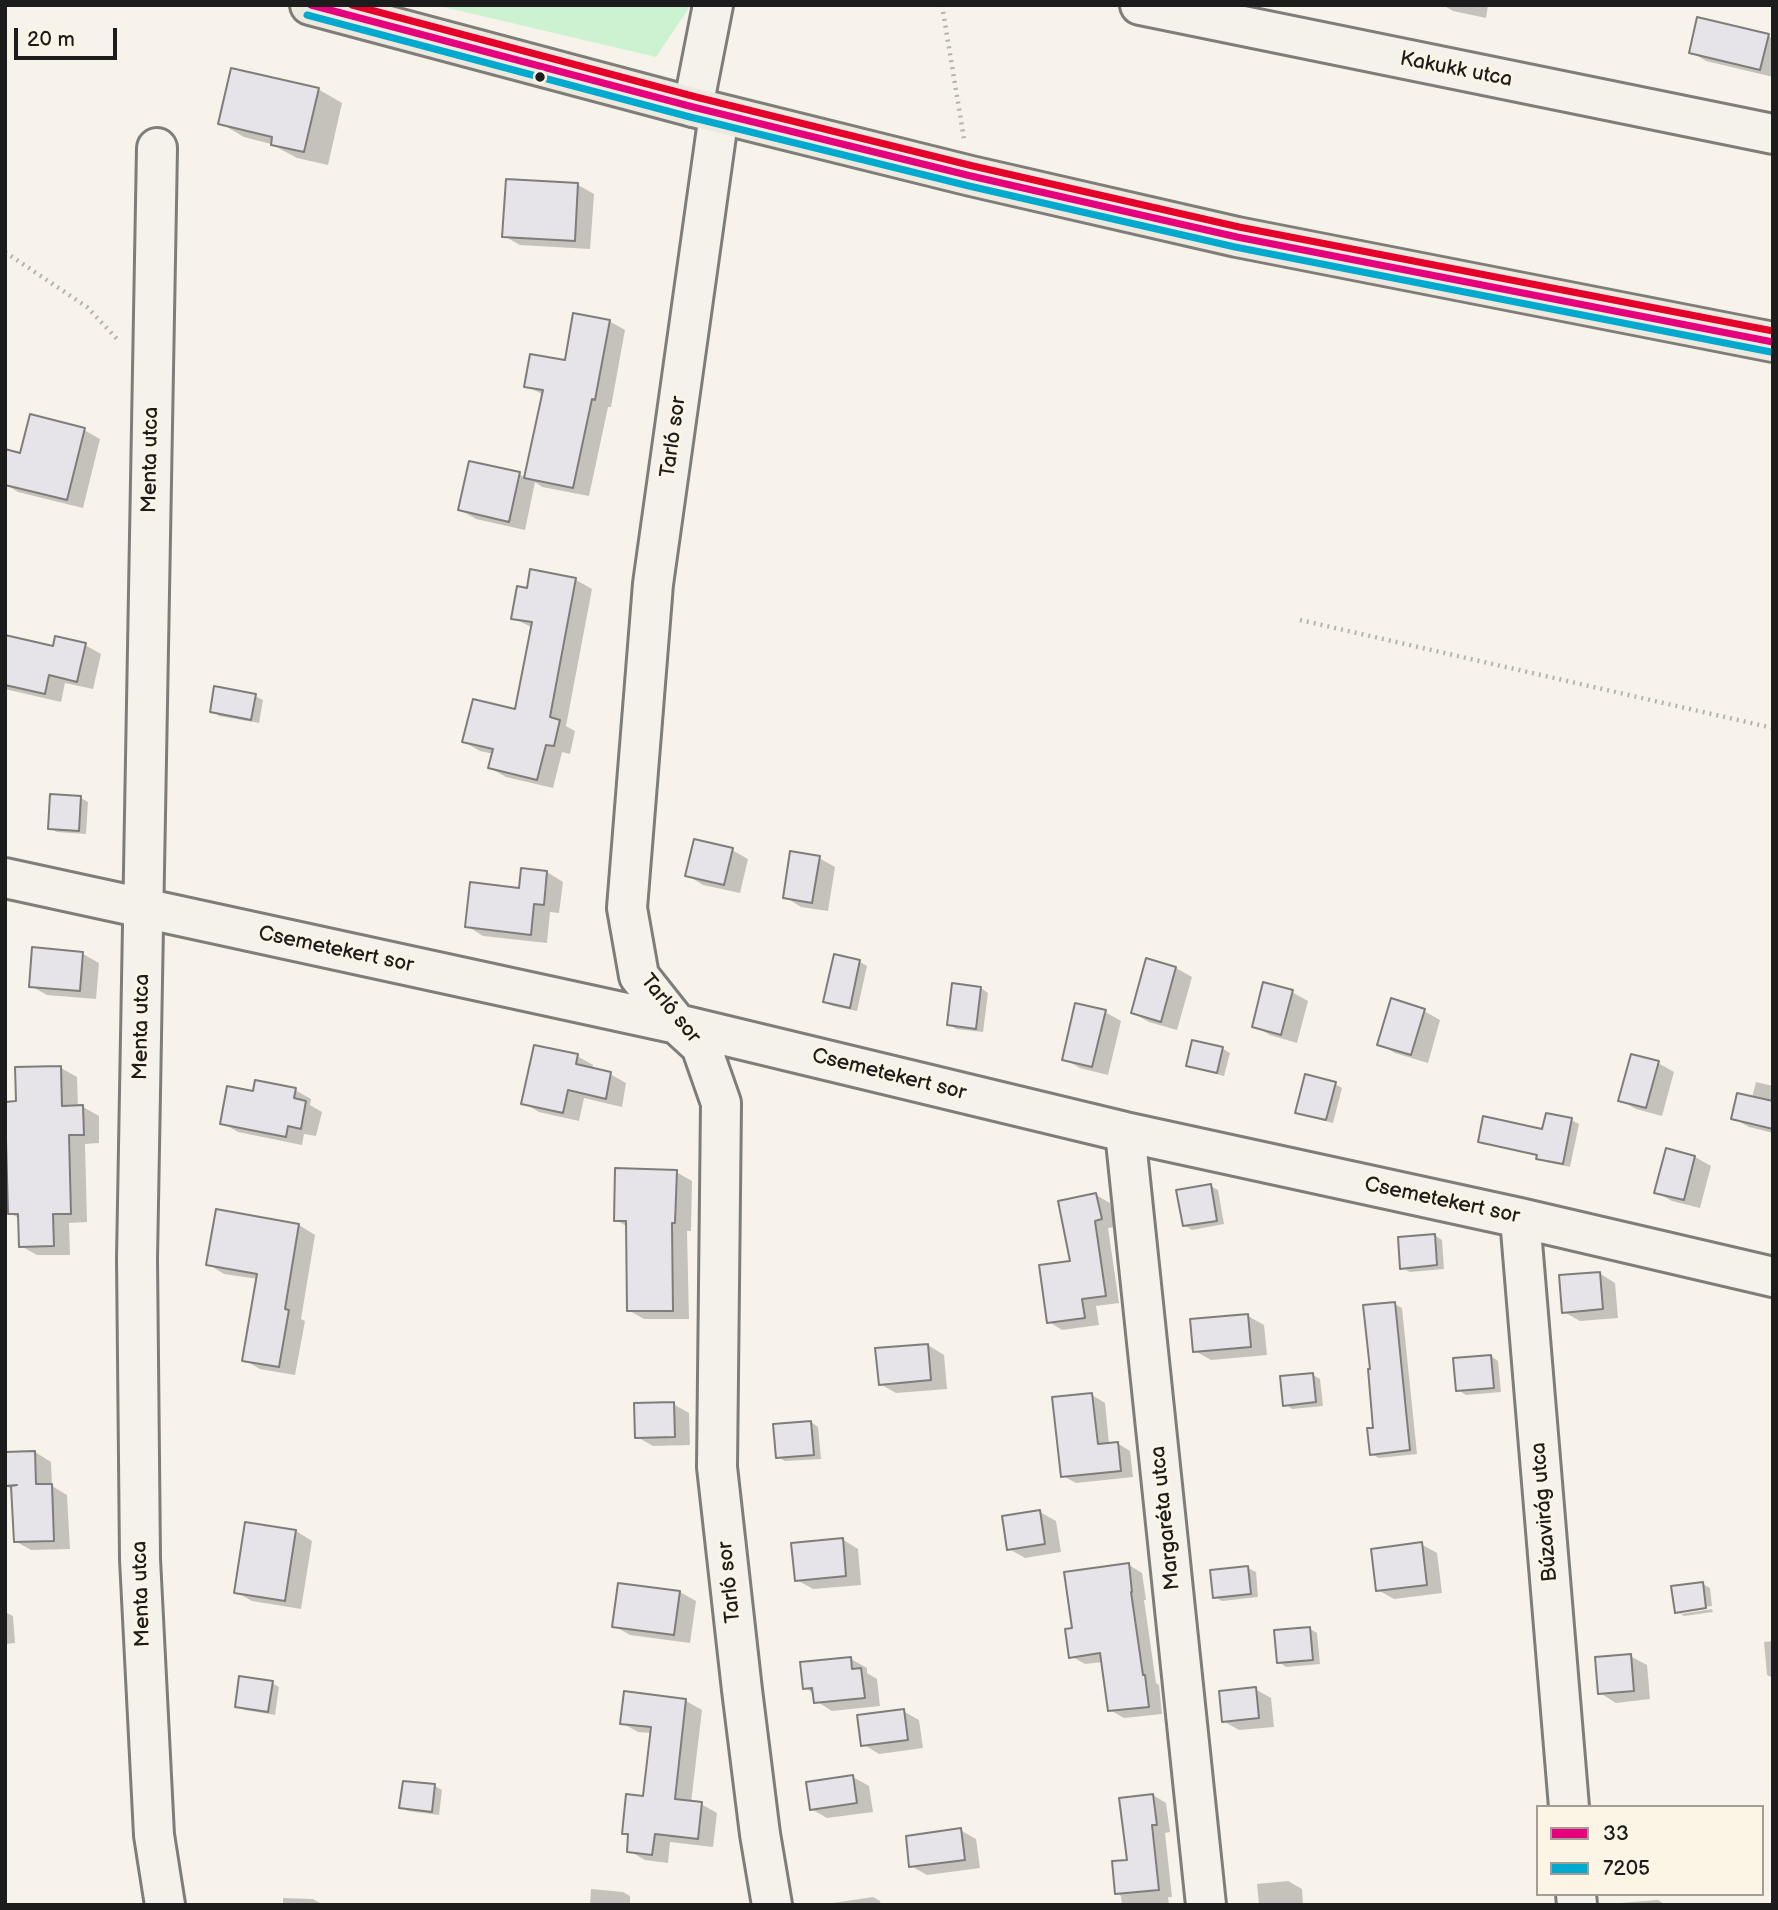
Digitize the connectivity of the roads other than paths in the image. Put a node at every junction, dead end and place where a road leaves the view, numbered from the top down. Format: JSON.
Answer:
{"nodes":[{"id":1,"x":310,"y":5,"type":"edge"},
{"id":2,"x":713,"y":5,"type":"edge"},
{"id":3,"x":1140,"y":5,"type":"edge"},
{"id":4,"x":706,"y":111,"type":"junction"},
{"id":5,"x":1773,"y":134,"type":"edge"},
{"id":6,"x":157,"y":148,"type":"dead end"},
{"id":7,"x":1773,"y":342,"type":"edge"},
{"id":8,"x":5,"y":878,"type":"edge"},
{"id":9,"x":144,"y":909,"type":"junction"},
{"id":10,"x":677,"y":1024,"type":"junction"},
{"id":11,"x":1125,"y":1132,"type":"junction"},
{"id":12,"x":1520,"y":1218,"type":"junction"},
{"id":13,"x":1773,"y":1276,"type":"edge"},
{"id":14,"x":1569,"y":1805,"type":"edge"},
{"id":15,"x":164,"y":1905,"type":"edge"},
{"id":16,"x":772,"y":1905,"type":"edge"},
{"id":17,"x":1206,"y":1905,"type":"edge"}],
"edges":[{"from":1,"to":4,"type":"main road"},
{"from":2,"to":4,"type":"street","name":"Tarló sor"},
{"from":3,"to":5,"type":"street","name":"Kakukk utca"},
{"from":4,"to":7,"type":"main road"},
{"from":4,"to":10,"type":"street","name":"Tarló sor"},
{"from":6,"to":9,"type":"street","name":"Menta utca"},
{"from":8,"to":9,"type":"street","name":"Csemetekert sor"},
{"from":9,"to":10,"type":"street","name":"Csemetekert sor"},
{"from":9,"to":15,"type":"street","name":"Menta utca"},
{"from":10,"to":11,"type":"street","name":"Csemetekert sor"},
{"from":10,"to":16,"type":"street","name":"Tarló sor"},
{"from":11,"to":12,"type":"street","name":"Csemetekert sor"},
{"from":11,"to":17,"type":"street","name":"Margaréta utca"},
{"from":12,"to":13,"type":"street","name":"Csemetekert sor"},
{"from":12,"to":14,"type":"street","name":"Búzavirág utca"}]}
